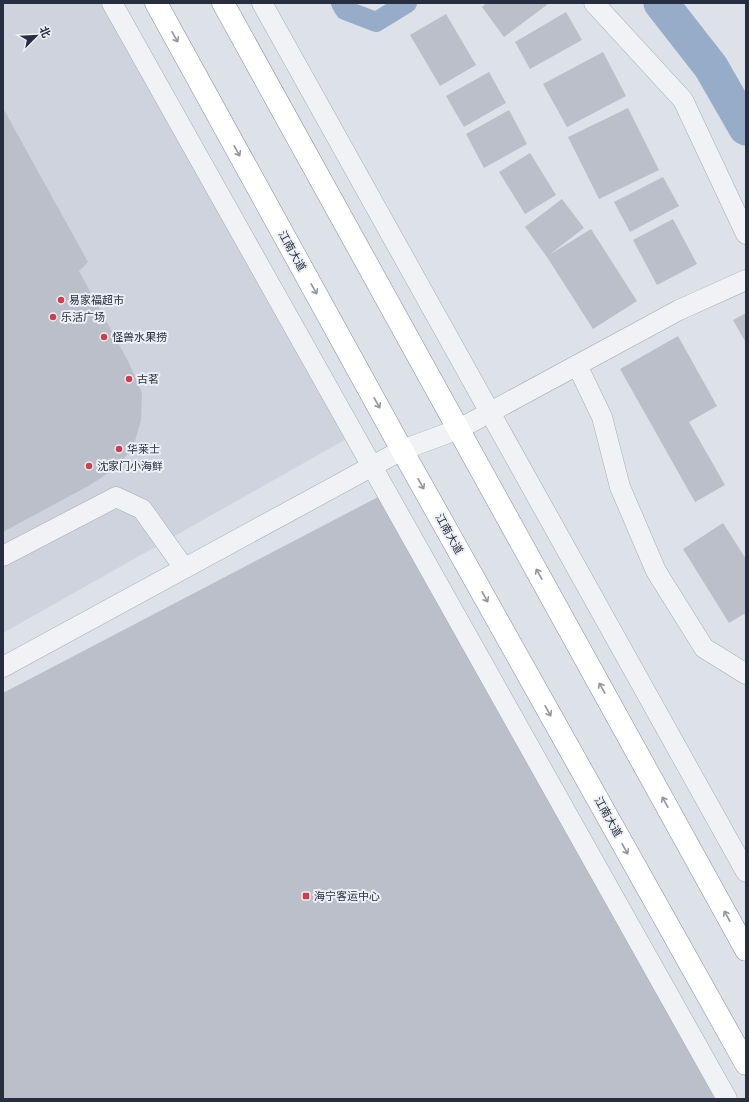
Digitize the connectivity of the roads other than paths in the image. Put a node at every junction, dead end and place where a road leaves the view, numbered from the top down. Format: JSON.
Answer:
{"nodes":[{"id":1,"x":112,"y":3,"type":"edge"},
{"id":2,"x":156,"y":3,"type":"edge"},
{"id":3,"x":223,"y":3,"type":"edge"},
{"id":4,"x":262,"y":3,"type":"edge"},
{"id":5,"x":594,"y":3,"type":"edge"},
{"id":6,"x":746,"y":234,"type":"edge"},
{"id":7,"x":746,"y":280,"type":"edge"},
{"id":8,"x":577,"y":365,"type":"junction"},
{"id":9,"x":489,"y":412,"type":"junction"},
{"id":10,"x":459,"y":429,"type":"junction"},
{"id":11,"x":402,"y":450,"type":"junction"},
{"id":12,"x":371,"y":467,"type":"junction"},
{"id":13,"x":3,"y":556,"type":"edge"},
{"id":14,"x":184,"y":568,"type":"junction"},
{"id":15,"x":3,"y":667,"type":"edge"},
{"id":16,"x":746,"y":674,"type":"edge"},
{"id":17,"x":746,"y":872,"type":"edge"},
{"id":18,"x":746,"y":950,"type":"edge"},
{"id":19,"x":746,"y":1064,"type":"edge"},
{"id":20,"x":727,"y":1099,"type":"edge"}],
"edges":[{"from":1,"to":12,"type":"street"},
{"from":2,"to":11,"type":"highway","name":"江南大道","one_way":true},
{"from":3,"to":10,"type":"highway"},
{"from":4,"to":9,"type":"street"},
{"from":5,"to":6,"type":"street"},
{"from":7,"to":8,"type":"street"},
{"from":8,"to":9,"type":"street"},
{"from":8,"to":16,"type":"street"},
{"from":9,"to":10,"type":"street"},
{"from":9,"to":17,"type":"street"},
{"from":10,"to":11,"type":"street"},
{"from":18,"to":10,"type":"highway","one_way":true},
{"from":11,"to":12,"type":"street"},
{"from":11,"to":19,"type":"highway","name":"江南大道","one_way":true},
{"from":12,"to":14,"type":"street"},
{"from":12,"to":20,"type":"street"},
{"from":13,"to":14,"type":"street"},
{"from":14,"to":15,"type":"street"}]}
